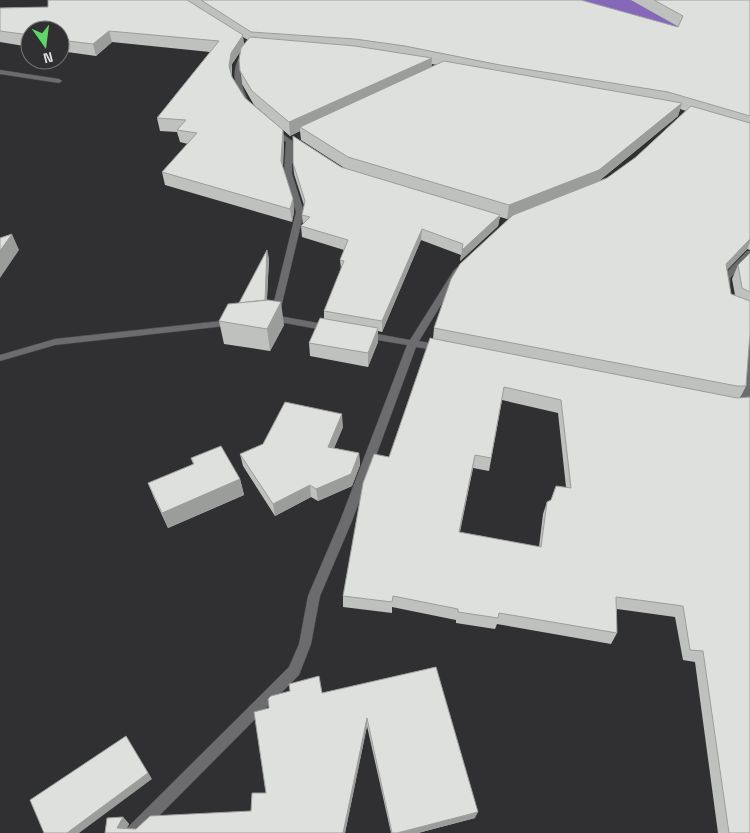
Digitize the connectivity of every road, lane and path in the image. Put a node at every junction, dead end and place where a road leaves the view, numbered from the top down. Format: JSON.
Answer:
{"nodes":[{"id":1,"x":250,"y":46,"type":"edge"},
{"id":2,"x":0,"y":72,"type":"edge"},
{"id":3,"x":59,"y":80,"type":"dead end"},
{"id":4,"x":250,"y":107,"type":"edge"},
{"id":5,"x":266,"y":123,"type":"edge"},
{"id":6,"x":750,"y":253,"type":"edge"},
{"id":7,"x":467,"y":262,"type":"edge"},
{"id":8,"x":728,"y":296,"type":"edge"},
{"id":9,"x":246,"y":322,"type":"edge"},
{"id":10,"x":339,"y":330,"type":"edge"},
{"id":11,"x":358,"y":333,"type":"edge"},
{"id":12,"x":414,"y":343,"type":"junction"},
{"id":13,"x":750,"y":347,"type":"edge"},
{"id":14,"x":452,"y":351,"type":"edge"},
{"id":15,"x":0,"y":358,"type":"edge"},
{"id":16,"x":745,"y":404,"type":"edge"},
{"id":17,"x":132,"y":833,"type":"edge"}],
"edges":[{"from":1,"to":4,"type":"street"},
{"from":2,"to":3,"type":"street"},
{"from":5,"to":10,"type":"street"},
{"from":6,"to":8,"type":"street"},
{"from":7,"to":12,"type":"street"},
{"from":9,"to":15,"type":"street"},
{"from":11,"to":12,"type":"street"},
{"from":12,"to":14,"type":"street"},
{"from":12,"to":17,"type":"street"},
{"from":13,"to":16,"type":"street"}]}
